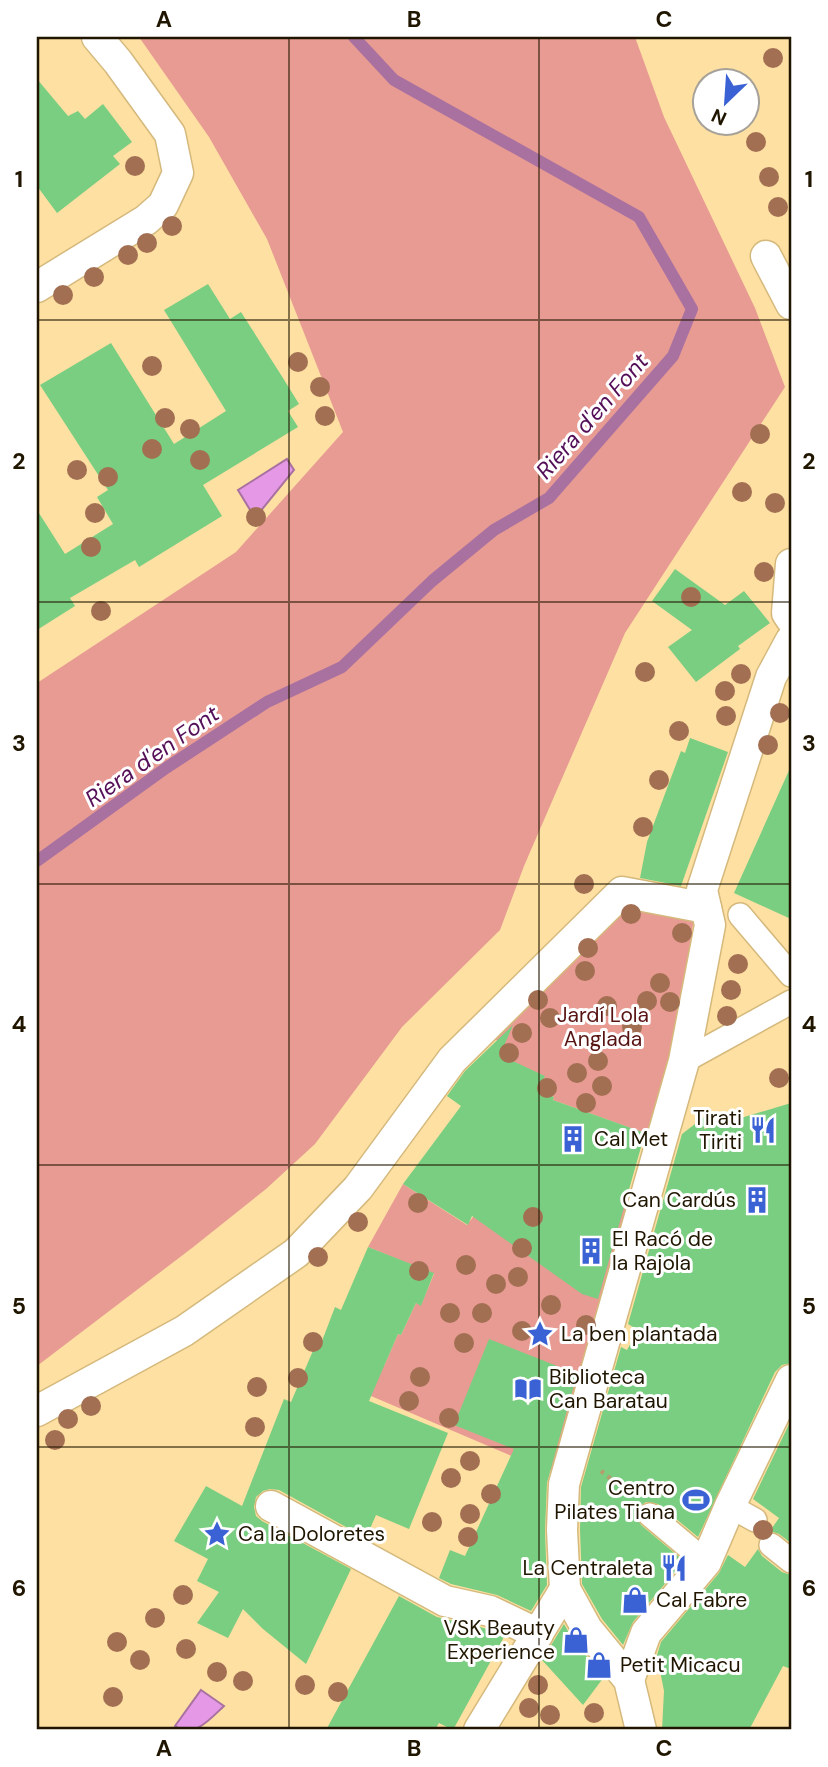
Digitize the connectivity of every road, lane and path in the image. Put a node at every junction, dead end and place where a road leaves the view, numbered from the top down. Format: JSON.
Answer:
{"nodes":[{"id":1,"x":97,"y":37,"type":"edge"},
{"id":2,"x":766,"y":256,"type":"dead end"},
{"id":3,"x":37,"y":287,"type":"edge"},
{"id":4,"x":791,"y":304,"type":"edge"},
{"id":5,"x":791,"y":565,"type":"edge"},
{"id":6,"x":791,"y":619,"type":"edge"},
{"id":7,"x":791,"y":640,"type":"edge"},
{"id":8,"x":725,"y":911,"type":"junction"},
{"id":9,"x":791,"y":975,"type":"edge"},
{"id":10,"x":791,"y":1002,"type":"edge"},
{"id":11,"x":684,"y":1060,"type":"junction"},
{"id":12,"x":791,"y":1380,"type":"edge"},
{"id":13,"x":37,"y":1411,"type":"edge"},
{"id":14,"x":570,"y":1461,"type":"junction"},
{"id":15,"x":271,"y":1506,"type":"dead end"},
{"id":16,"x":650,"y":1515,"type":"joint"},
{"id":17,"x":771,"y":1545,"type":"dead end"},
{"id":18,"x":791,"y":1560,"type":"edge"},
{"id":19,"x":706,"y":1562,"type":"junction"},
{"id":20,"x":565,"y":1589,"type":"junction"},
{"id":21,"x":538,"y":1634,"type":"junction"},
{"id":22,"x":629,"y":1680,"type":"junction"},
{"id":23,"x":479,"y":1730,"type":"edge"},
{"id":24,"x":641,"y":1730,"type":"edge"}],
"edges":[{"from":1,"to":3,"type":"street"},
{"from":2,"to":4,"type":"street"},
{"from":5,"to":6,"type":"street"},
{"from":7,"to":8,"type":"street"},
{"from":8,"to":9,"type":"street"},
{"from":8,"to":11,"type":"street"},
{"from":8,"to":13,"type":"street"},
{"from":10,"to":11,"type":"street"},
{"from":11,"to":14,"type":"street"},
{"from":12,"to":19,"type":"street"},
{"from":14,"to":16,"type":"path"},
{"from":14,"to":20,"type":"street"},
{"from":15,"to":21,"type":"street"},
{"from":16,"to":19,"type":"street"},
{"from":17,"to":18,"type":"street"},
{"from":19,"to":22,"type":"street"},
{"from":20,"to":21,"type":"street"},
{"from":20,"to":22,"type":"street"},
{"from":21,"to":23,"type":"street"},
{"from":22,"to":24,"type":"street"}]}
